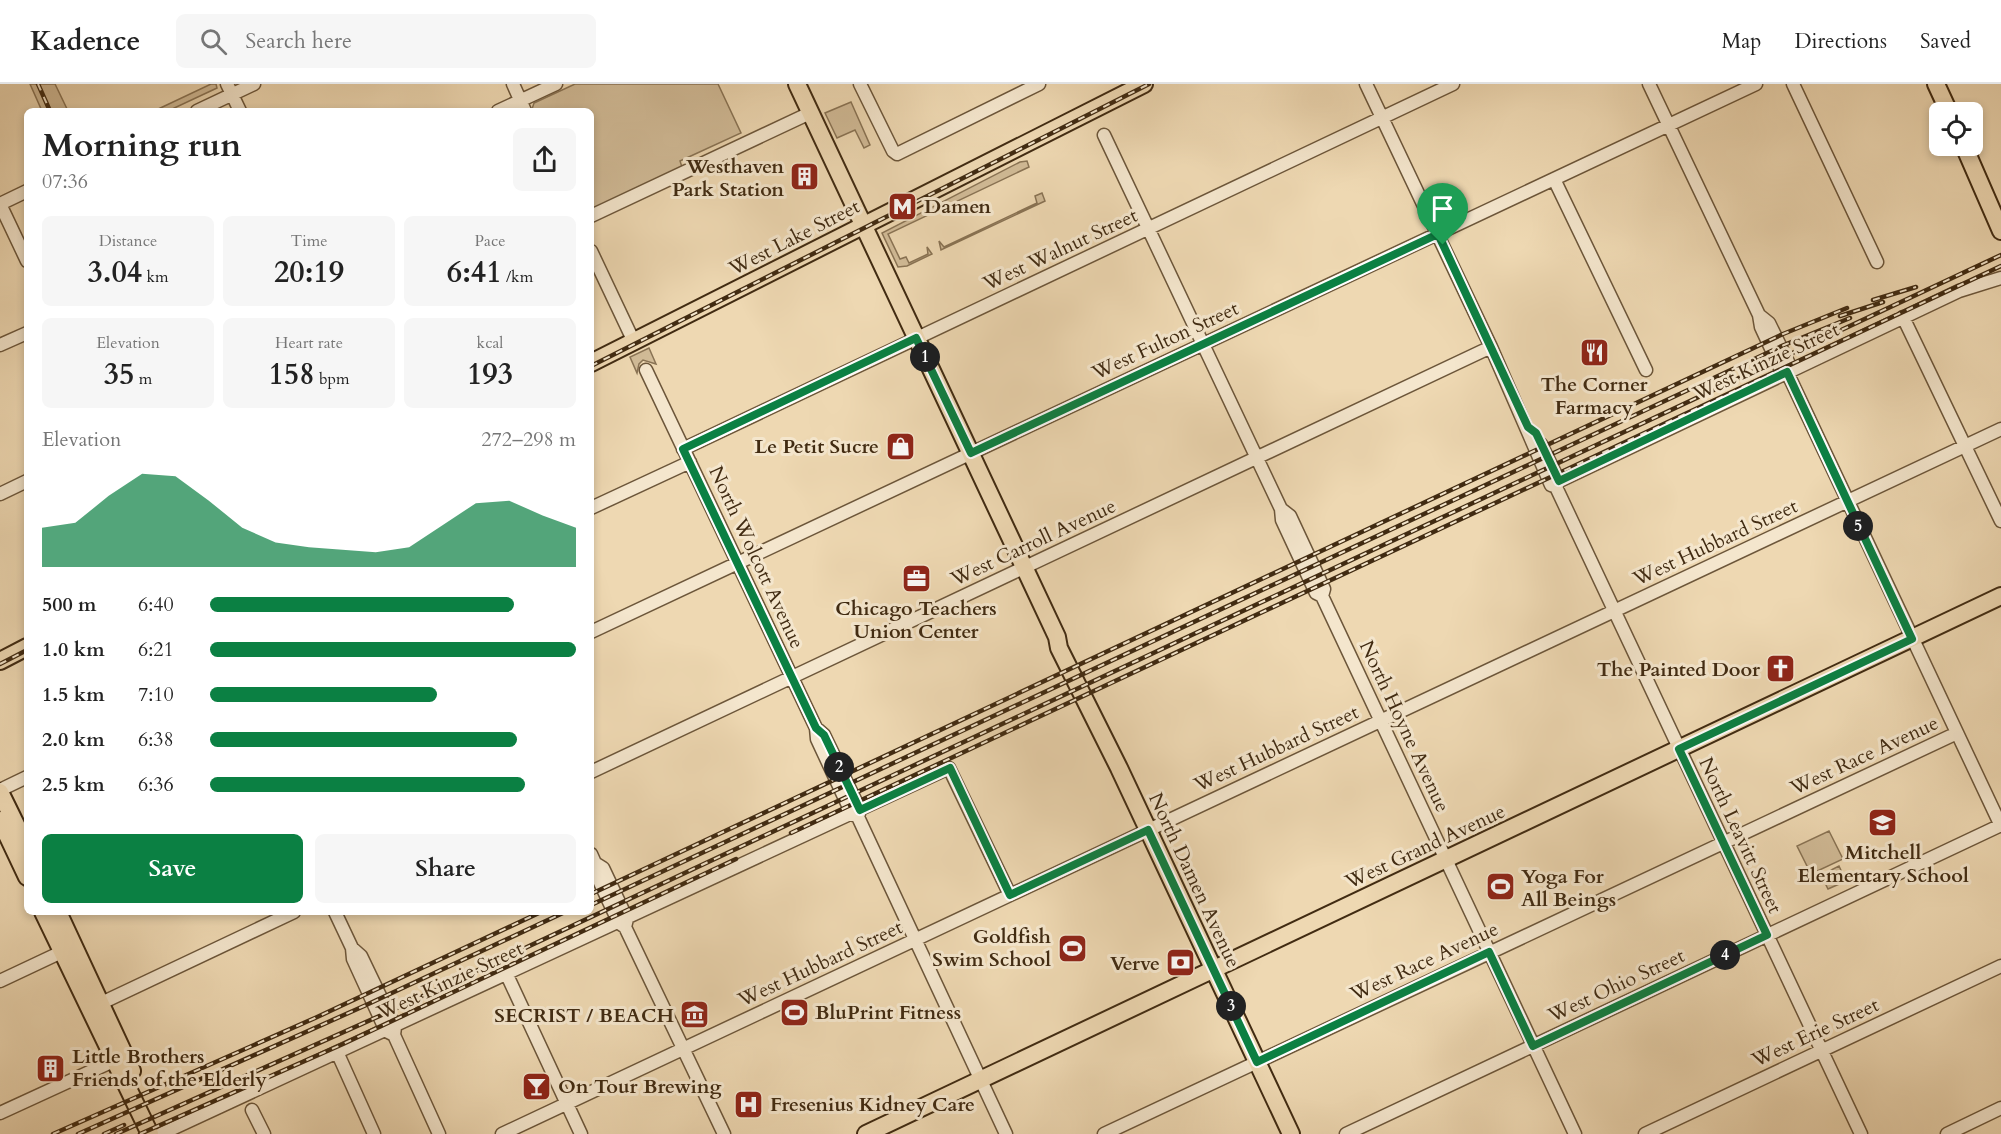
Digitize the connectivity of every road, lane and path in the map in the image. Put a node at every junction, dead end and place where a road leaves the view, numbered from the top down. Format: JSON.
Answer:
{"nodes":[{"id":1,"x":254,"y":84,"type":"edge"},
{"id":2,"x":513,"y":84,"type":"edge"},
{"id":3,"x":556,"y":84,"type":"edge"},
{"id":4,"x":797,"y":84,"type":"edge"},
{"id":5,"x":1039,"y":84,"type":"edge"},
{"id":6,"x":1144,"y":84,"type":"edge"},
{"id":7,"x":1366,"y":84,"type":"edge"},
{"id":8,"x":1453,"y":84,"type":"edge"},
{"id":9,"x":1650,"y":84,"type":"edge"},
{"id":10,"x":1756,"y":84,"type":"edge"},
{"id":11,"x":1793,"y":84,"type":"edge"},
{"id":12,"x":1936,"y":84,"type":"edge"},
{"id":13,"x":861,"y":85,"type":"edge"},
{"id":14,"x":230,"y":89,"type":"edge"},
{"id":15,"x":1944,"y":102,"type":"edge"},
{"id":16,"x":523,"y":106,"type":"edge"},
{"id":17,"x":202,"y":108,"type":"edge"},
{"id":18,"x":239,"y":108,"type":"edge"},
{"id":19,"x":810,"y":112,"type":"junction"},
{"id":20,"x":1382,"y":117,"type":"junction"},
{"id":21,"x":1669,"y":125,"type":"junction"},
{"id":22,"x":1104,"y":135,"type":"dead end"},
{"id":23,"x":1969,"y":156,"type":"edge"},
{"id":24,"x":1554,"y":179,"type":"junction"},
{"id":25,"x":24,"y":192,"type":"edge"},
{"id":26,"x":0,"y":204,"type":"edge"},
{"id":27,"x":1997,"y":211,"type":"edge"},
{"id":28,"x":594,"y":215,"type":"edge"},
{"id":29,"x":863,"y":226,"type":"junction"},
{"id":30,"x":1148,"y":228,"type":"junction"},
{"id":31,"x":2001,"y":231,"type":"edge"},
{"id":32,"x":1438,"y":234,"type":"junction"},
{"id":33,"x":24,"y":255,"type":"edge"},
{"id":34,"x":594,"y":257,"type":"edge"},
{"id":35,"x":1877,"y":262,"type":"dead end"},
{"id":36,"x":2001,"y":278,"type":"edge"},
{"id":37,"x":1903,"y":317,"type":"junction"},
{"id":38,"x":24,"y":334,"type":"edge"},
{"id":39,"x":916,"y":338,"type":"junction"},
{"id":40,"x":634,"y":342,"type":"junction"},
{"id":41,"x":1203,"y":344,"type":"junction"},
{"id":42,"x":0,"y":345,"type":"edge"},
{"id":43,"x":1491,"y":347,"type":"junction"},
{"id":44,"x":594,"y":362,"type":"edge"},
{"id":45,"x":646,"y":370,"type":"dead end"},
{"id":46,"x":1646,"y":370,"type":"dead end"},
{"id":47,"x":1787,"y":372,"type":"junction"},
{"id":48,"x":2001,"y":429,"type":"edge"},
{"id":49,"x":1965,"y":446,"type":"junction"},
{"id":50,"x":683,"y":449,"type":"junction"},
{"id":51,"x":971,"y":453,"type":"junction"},
{"id":52,"x":1256,"y":458,"type":"junction"},
{"id":53,"x":690,"y":462,"type":"junction"},
{"id":54,"x":24,"y":482,"type":"edge"},
{"id":55,"x":1555,"y":484,"type":"junction"},
{"id":56,"x":0,"y":494,"type":"edge"},
{"id":57,"x":1847,"y":501,"type":"junction"},
{"id":58,"x":594,"y":507,"type":"edge"},
{"id":59,"x":2001,"y":521,"type":"edge"},
{"id":60,"x":738,"y":563,"type":"junction"},
{"id":61,"x":1024,"y":567,"type":"junction"},
{"id":62,"x":2001,"y":596,"type":"edge"},
{"id":63,"x":1614,"y":611,"type":"junction"},
{"id":64,"x":594,"y":631,"type":"edge"},
{"id":65,"x":1912,"y":639,"type":"junction"},
{"id":66,"x":24,"y":649,"type":"edge"},
{"id":67,"x":0,"y":661,"type":"edge"},
{"id":68,"x":792,"y":677,"type":"junction"},
{"id":69,"x":1380,"y":721,"type":"junction"},
{"id":70,"x":1956,"y":733,"type":"junction"},
{"id":71,"x":1679,"y":749,"type":"junction"},
{"id":72,"x":594,"y":771,"type":"edge"},
{"id":73,"x":24,"y":779,"type":"edge"},
{"id":74,"x":0,"y":791,"type":"edge"},
{"id":75,"x":857,"y":814,"type":"junction"},
{"id":76,"x":0,"y":820,"type":"edge"},
{"id":77,"x":2001,"y":825,"type":"edge"},
{"id":78,"x":1148,"y":830,"type":"junction"},
{"id":79,"x":15,"y":842,"type":"edge"},
{"id":80,"x":1724,"y":843,"type":"junction"},
{"id":81,"x":594,"y":859,"type":"edge"},
{"id":82,"x":1445,"y":860,"type":"junction"},
{"id":83,"x":24,"y":868,"type":"edge"},
{"id":84,"x":1010,"y":895,"type":"junction"},
{"id":85,"x":45,"y":915,"type":"edge"},
{"id":86,"x":59,"y":915,"type":"edge"},
{"id":87,"x":288,"y":915,"type":"edge"},
{"id":88,"x":336,"y":915,"type":"edge"},
{"id":89,"x":624,"y":923,"type":"junction"},
{"id":90,"x":1767,"y":935,"type":"junction"},
{"id":91,"x":915,"y":939,"type":"junction"},
{"id":92,"x":68,"y":949,"type":"junction"},
{"id":93,"x":1489,"y":952,"type":"junction"},
{"id":94,"x":2001,"y":966,"type":"edge"},
{"id":95,"x":1214,"y":970,"type":"junction"},
{"id":96,"x":507,"y":975,"type":"junction"},
{"id":97,"x":0,"y":981,"type":"edge"},
{"id":98,"x":95,"y":1006,"type":"junction"},
{"id":99,"x":392,"y":1031,"type":"junction"},
{"id":100,"x":1533,"y":1046,"type":"junction"},
{"id":101,"x":684,"y":1048,"type":"junction"},
{"id":102,"x":1821,"y":1051,"type":"junction"},
{"id":103,"x":338,"y":1054,"type":"junction"},
{"id":104,"x":119,"y":1058,"type":"junction"},
{"id":105,"x":1257,"y":1062,"type":"junction"},
{"id":106,"x":980,"y":1080,"type":"junction"},
{"id":107,"x":566,"y":1103,"type":"junction"},
{"id":108,"x":2001,"y":1108,"type":"edge"},
{"id":109,"x":252,"y":1110,"type":"dead end"},
{"id":110,"x":0,"y":1113,"type":"edge"},
{"id":111,"x":150,"y":1134,"type":"edge"},
{"id":112,"x":162,"y":1134,"type":"edge"},
{"id":113,"x":264,"y":1134,"type":"edge"},
{"id":114,"x":374,"y":1134,"type":"edge"},
{"id":115,"x":439,"y":1134,"type":"edge"},
{"id":116,"x":502,"y":1134,"type":"edge"},
{"id":117,"x":581,"y":1134,"type":"edge"},
{"id":118,"x":724,"y":1134,"type":"edge"},
{"id":119,"x":866,"y":1134,"type":"edge"},
{"id":120,"x":1006,"y":1134,"type":"edge"},
{"id":121,"x":1104,"y":1134,"type":"edge"},
{"id":122,"x":1291,"y":1134,"type":"edge"},
{"id":123,"x":1346,"y":1134,"type":"edge"},
{"id":124,"x":1575,"y":1134,"type":"edge"},
{"id":125,"x":1645,"y":1134,"type":"edge"},
{"id":126,"x":1861,"y":1134,"type":"edge"},
{"id":127,"x":1947,"y":1134,"type":"edge"}],
"edges":[{"from":1,"to":14,"type":"street"},
{"from":2,"to":16,"type":"street"},
{"from":3,"to":16,"type":"street"},
{"from":4,"to":19,"type":"main road","name":"North Damen Avenue"},
{"from":5,"to":13,"type":"street"},
{"from":6,"to":29,"type":"main road","name":"West Lake Street"},
{"from":7,"to":20,"type":"street","name":"North Leavitt Street"},
{"from":8,"to":20,"type":"street","name":"West Walnut Street"},
{"from":9,"to":21,"type":"street"},
{"from":10,"to":21,"type":"street","name":"West Fulton Street"},
{"from":11,"to":35,"type":"street"},
{"from":12,"to":15,"type":"main road"},
{"from":14,"to":17,"type":"street"},
{"from":14,"to":18,"type":"street"},
{"from":19,"to":28,"type":"street"},
{"from":19,"to":29,"type":"main road","name":"North Damen Avenue"},
{"from":20,"to":30,"type":"street","name":"West Walnut Street"},
{"from":20,"to":32,"type":"street","name":"North Leavitt Street"},
{"from":21,"to":24,"type":"street","name":"West Fulton Street"},
{"from":21,"to":47,"type":"street"},
{"from":22,"to":30,"type":"street","name":"North Hoyne Avenue"},
{"from":23,"to":27,"type":"main road"},
{"from":24,"to":32,"type":"street","name":"West Fulton Street"},
{"from":24,"to":46,"type":"street"},
{"from":25,"to":26,"type":"street"},
{"from":26,"to":33,"type":"street"},
{"from":27,"to":31,"type":"main road"},
{"from":29,"to":39,"type":"main road","name":"North Damen Avenue"},
{"from":29,"to":40,"type":"main road","name":"West Lake Street"},
{"from":30,"to":39,"type":"street","name":"West Walnut Street"},
{"from":30,"to":41,"type":"street","name":"North Hoyne Avenue"},
{"from":32,"to":41,"type":"street","name":"West Fulton Street"},
{"from":32,"to":43,"type":"street","name":"North Leavitt Street"},
{"from":34,"to":40,"type":"street"},
{"from":36,"to":37,"type":"street","name":"West Kinzie Street"},
{"from":37,"to":47,"type":"street","name":"West Kinzie Street"},
{"from":37,"to":49,"type":"street"},
{"from":38,"to":42,"type":"street"},
{"from":39,"to":50,"type":"street","name":"West Walnut Street"},
{"from":39,"to":51,"type":"main road","name":"North Damen Avenue"},
{"from":40,"to":44,"type":"main road","name":"West Lake Street"},
{"from":41,"to":51,"type":"street","name":"West Fulton Street"},
{"from":41,"to":52,"type":"street","name":"North Hoyne Avenue"},
{"from":43,"to":52,"type":"street","name":"West Carroll Avenue"},
{"from":43,"to":55,"type":"street","name":"North Leavitt Street"},
{"from":45,"to":50,"type":"street","name":"North Wolcott Avenue"},
{"from":47,"to":55,"type":"street","name":"West Kinzie Street"},
{"from":47,"to":57,"type":"street"},
{"from":48,"to":49,"type":"street","name":"West Hubbard Street"},
{"from":49,"to":57,"type":"street","name":"West Hubbard Street"},
{"from":49,"to":59,"type":"street"},
{"from":50,"to":53,"type":"street","name":"North Wolcott Avenue"},
{"from":51,"to":60,"type":"street","name":"West Fulton Street"},
{"from":51,"to":61,"type":"main road","name":"North Damen Avenue"},
{"from":52,"to":61,"type":"street","name":"West Carroll Avenue"},
{"from":52,"to":69,"type":"street","name":"North Hoyne Avenue"},
{"from":53,"to":58,"type":"street"},
{"from":53,"to":60,"type":"street","name":"North Wolcott Avenue"},
{"from":54,"to":56,"type":"street"},
{"from":55,"to":63,"type":"street","name":"North Leavitt Street"},
{"from":57,"to":63,"type":"street","name":"West Hubbard Street"},
{"from":57,"to":65,"type":"street"},
{"from":60,"to":64,"type":"street","name":"West Fulton Street"},
{"from":60,"to":68,"type":"street","name":"North Wolcott Avenue"},
{"from":61,"to":68,"type":"street","name":"West Carroll Avenue"},
{"from":61,"to":78,"type":"main road","name":"North Damen Avenue"},
{"from":62,"to":65,"type":"main road","name":"West Grand Avenue"},
{"from":63,"to":69,"type":"street","name":"West Hubbard Street"},
{"from":63,"to":71,"type":"street","name":"North Leavitt Street"},
{"from":65,"to":70,"type":"street"},
{"from":65,"to":71,"type":"main road","name":"West Grand Avenue"},
{"from":66,"to":67,"type":"main road"},
{"from":68,"to":72,"type":"street","name":"West Carroll Avenue"},
{"from":68,"to":75,"type":"street","name":"North Wolcott Avenue"},
{"from":69,"to":78,"type":"street","name":"West Hubbard Street"},
{"from":69,"to":82,"type":"street","name":"North Hoyne Avenue"},
{"from":70,"to":77,"type":"street"},
{"from":70,"to":80,"type":"street","name":"West Race Avenue"},
{"from":71,"to":80,"type":"street","name":"North Leavitt Street"},
{"from":71,"to":82,"type":"main road","name":"West Grand Avenue"},
{"from":73,"to":74,"type":"street"},
{"from":74,"to":79,"type":"main road"},
{"from":75,"to":84,"type":"street","name":"West Kinzie Street"},
{"from":75,"to":89,"type":"street","name":"West Kinzie Street"},
{"from":75,"to":91,"type":"street","name":"North Wolcott Avenue"},
{"from":76,"to":79,"type":"main road"},
{"from":77,"to":90,"type":"street","name":"West Ohio Street"},
{"from":78,"to":84,"type":"street","name":"West Hubbard Street"},
{"from":78,"to":95,"type":"main road","name":"North Damen Avenue"},
{"from":79,"to":83,"type":"main road"},
{"from":80,"to":90,"type":"street","name":"North Leavitt Street"},
{"from":80,"to":93,"type":"street","name":"West Race Avenue"},
{"from":81,"to":89,"type":"street"},
{"from":82,"to":93,"type":"street","name":"North Hoyne Avenue"},
{"from":82,"to":95,"type":"main road","name":"West Grand Avenue"},
{"from":84,"to":91,"type":"street","name":"West Hubbard Street"},
{"from":85,"to":92,"type":"main road"},
{"from":86,"to":92,"type":"main road"},
{"from":87,"to":98,"type":"street"},
{"from":88,"to":99,"type":"street"},
{"from":89,"to":96,"type":"street","name":"West Kinzie Street"},
{"from":89,"to":101,"type":"street"},
{"from":90,"to":100,"type":"street","name":"West Ohio Street"},
{"from":90,"to":102,"type":"street","name":"North Leavitt Street"},
{"from":91,"to":101,"type":"street","name":"West Hubbard Street"},
{"from":91,"to":106,"type":"street","name":"North Wolcott Avenue"},
{"from":92,"to":97,"type":"street"},
{"from":92,"to":98,"type":"main road"},
{"from":93,"to":100,"type":"street","name":"North Hoyne Avenue"},
{"from":93,"to":105,"type":"street","name":"West Race Avenue"},
{"from":94,"to":102,"type":"street","name":"West Erie Street"},
{"from":95,"to":105,"type":"main road","name":"North Damen Avenue"},
{"from":95,"to":106,"type":"main road","name":"West Grand Avenue"},
{"from":96,"to":99,"type":"street","name":"West Kinzie Street"},
{"from":96,"to":107,"type":"street"},
{"from":98,"to":104,"type":"main road"},
{"from":99,"to":103,"type":"street","name":"West Kinzie Street"},
{"from":99,"to":115,"type":"street"},
{"from":100,"to":123,"type":"street","name":"West Ohio Street"},
{"from":100,"to":124,"type":"street","name":"North Hoyne Avenue"},
{"from":101,"to":107,"type":"street","name":"West Hubbard Street"},
{"from":101,"to":118,"type":"street"},
{"from":102,"to":125,"type":"street","name":"West Erie Street"},
{"from":102,"to":126,"type":"street","name":"North Leavitt Street"},
{"from":103,"to":112,"type":"street","name":"West Kinzie Street"},
{"from":103,"to":114,"type":"street"},
{"from":104,"to":110,"type":"street"},
{"from":104,"to":111,"type":"main road"},
{"from":104,"to":112,"type":"main road"},
{"from":105,"to":121,"type":"street","name":"West Race Avenue"},
{"from":105,"to":122,"type":"main road","name":"North Damen Avenue"},
{"from":106,"to":119,"type":"main road","name":"West Grand Avenue"},
{"from":106,"to":120,"type":"street","name":"North Wolcott Avenue"},
{"from":107,"to":116,"type":"street","name":"West Hubbard Street"},
{"from":107,"to":117,"type":"street"},
{"from":108,"to":127,"type":"street"},
{"from":109,"to":113,"type":"street"}]}
